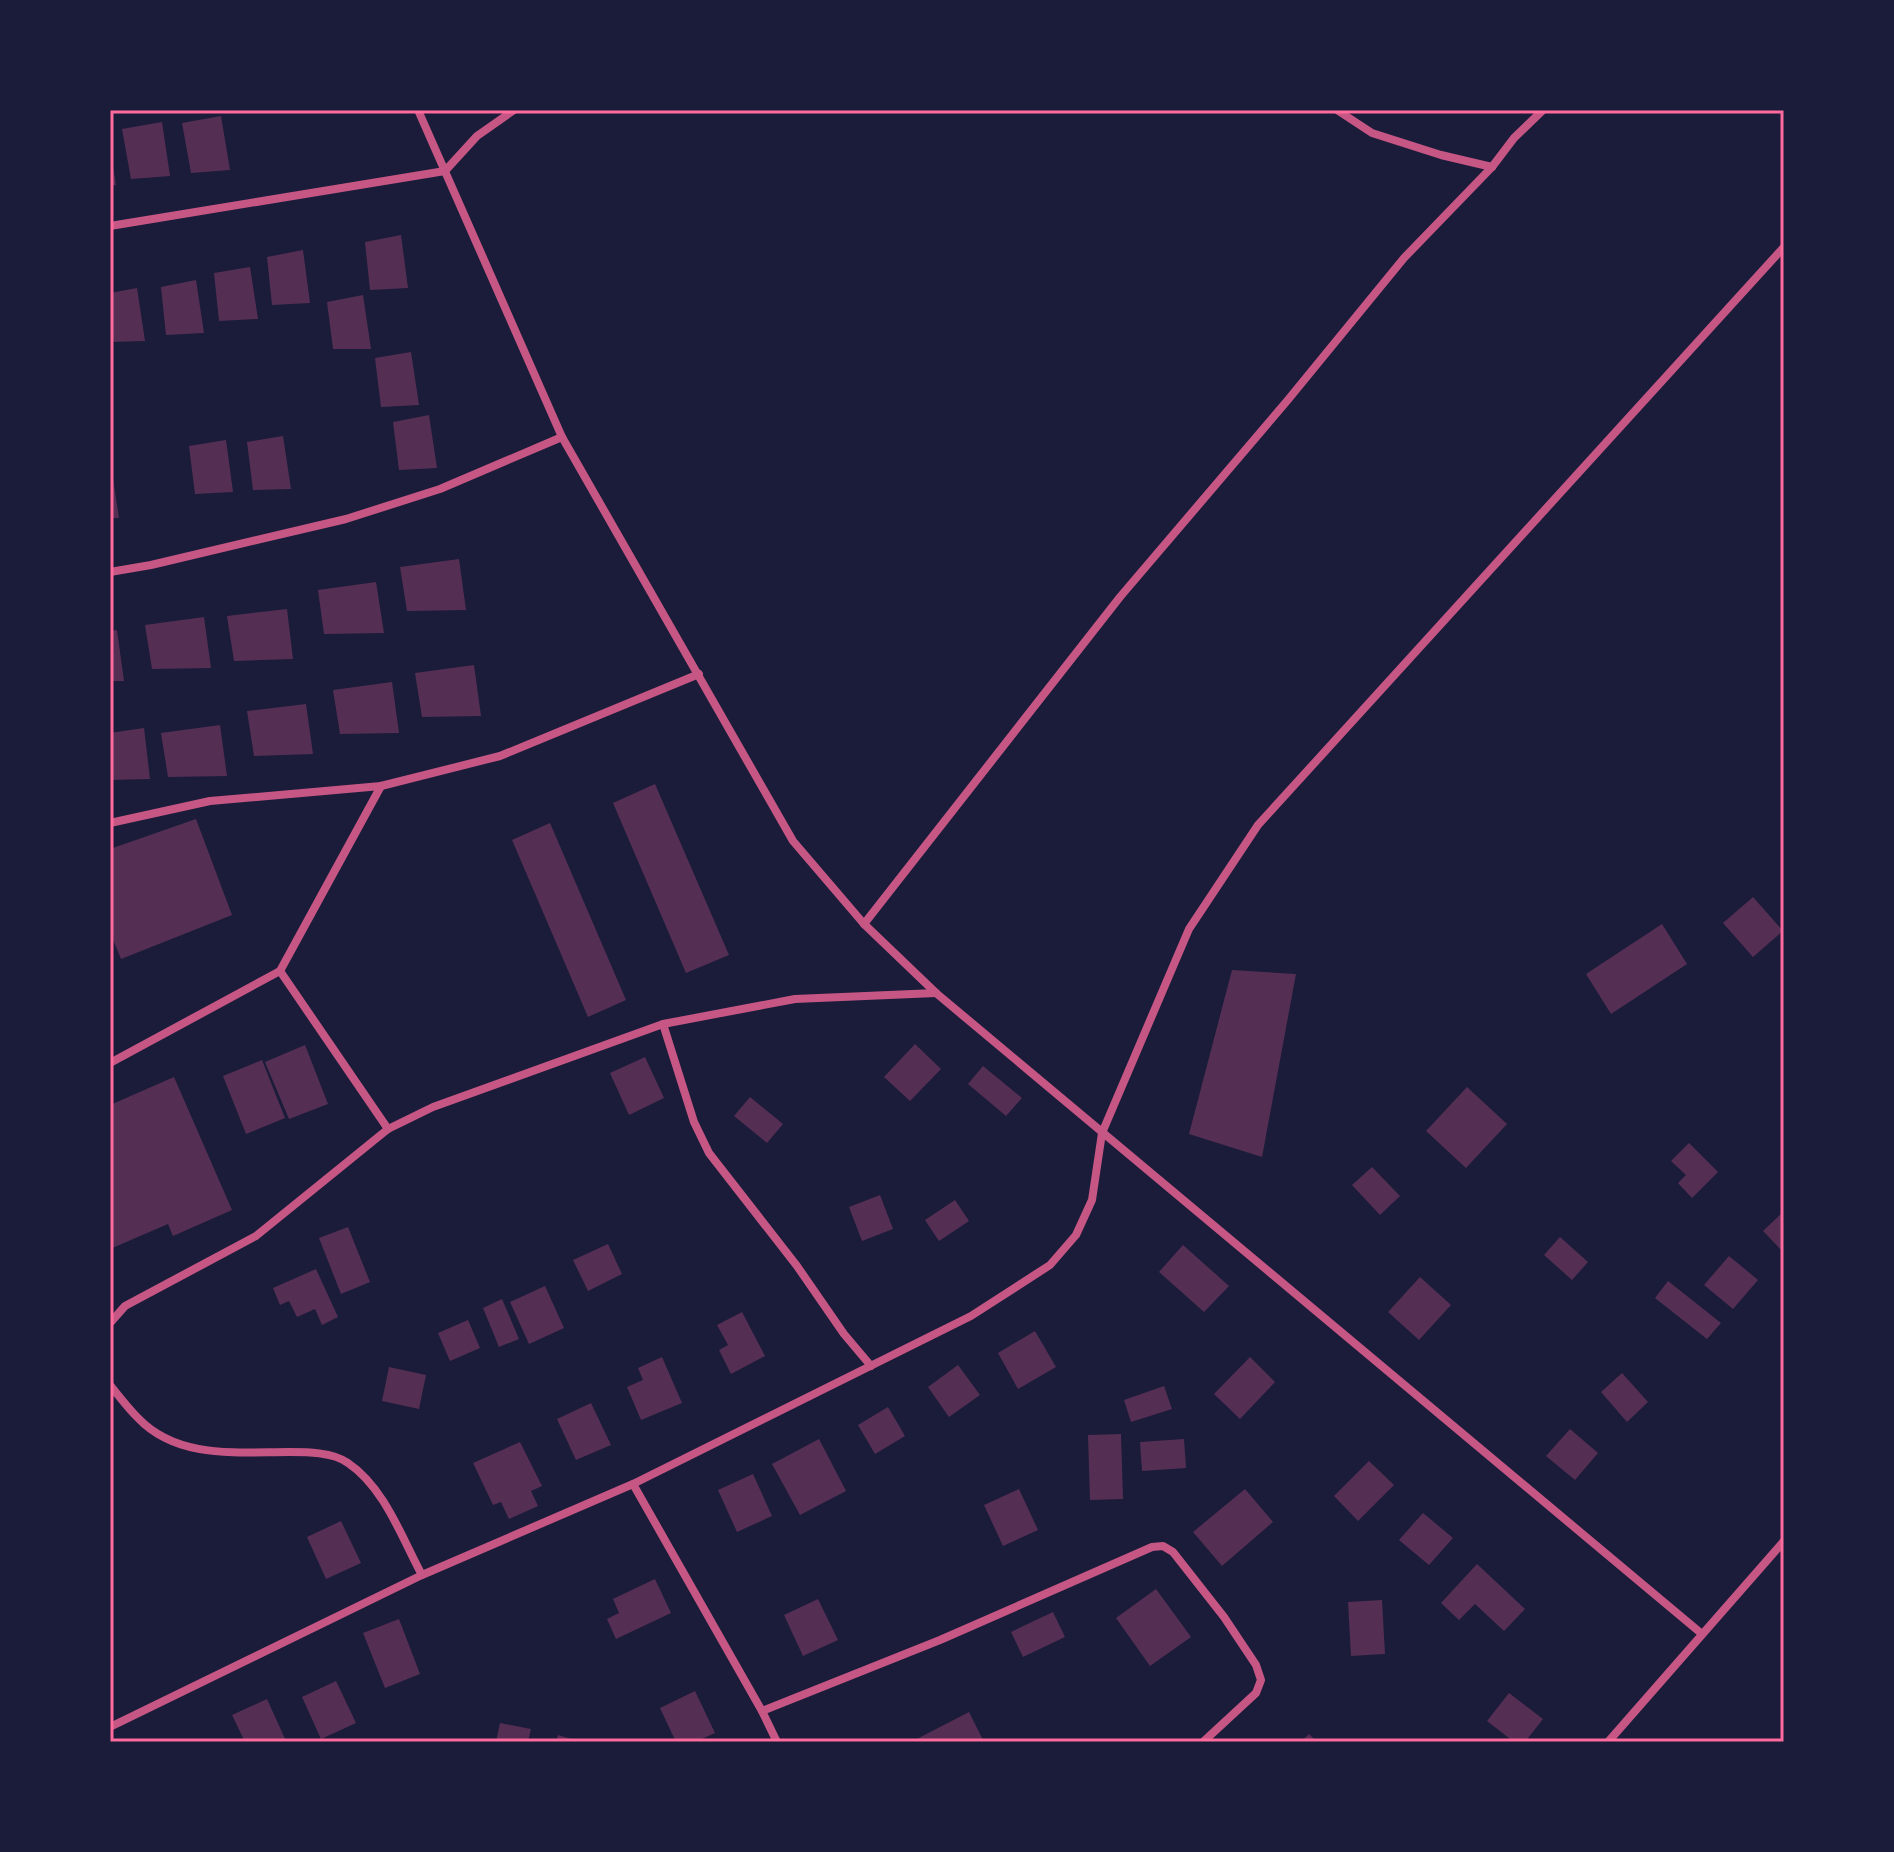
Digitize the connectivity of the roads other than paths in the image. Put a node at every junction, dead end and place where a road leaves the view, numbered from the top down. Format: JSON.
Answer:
{"nodes":[{"id":1,"x":418,"y":110,"type":"edge"},
{"id":2,"x":514,"y":110,"type":"edge"},
{"id":3,"x":1337,"y":110,"type":"edge"},
{"id":4,"x":1543,"y":110,"type":"edge"},
{"id":5,"x":1492,"y":167,"type":"junction"},
{"id":6,"x":445,"y":171,"type":"junction"},
{"id":7,"x":110,"y":226,"type":"edge"},
{"id":8,"x":1784,"y":247,"type":"edge"},
{"id":9,"x":562,"y":437,"type":"junction"},
{"id":10,"x":110,"y":572,"type":"edge"},
{"id":11,"x":699,"y":674,"type":"junction"},
{"id":12,"x":381,"y":786,"type":"junction"},
{"id":13,"x":110,"y":823,"type":"edge"},
{"id":14,"x":864,"y":924,"type":"junction"},
{"id":15,"x":280,"y":971,"type":"junction"},
{"id":16,"x":936,"y":993,"type":"junction"},
{"id":17,"x":663,"y":1024,"type":"junction"},
{"id":18,"x":110,"y":1063,"type":"edge"},
{"id":19,"x":388,"y":1129,"type":"junction"},
{"id":20,"x":1102,"y":1133,"type":"junction"},
{"id":21,"x":110,"y":1323,"type":"edge"},
{"id":22,"x":871,"y":1366,"type":"junction"},
{"id":23,"x":110,"y":1385,"type":"edge"},
{"id":24,"x":633,"y":1484,"type":"junction"},
{"id":25,"x":1784,"y":1541,"type":"edge"},
{"id":26,"x":422,"y":1575,"type":"junction"},
{"id":27,"x":1702,"y":1634,"type":"junction"},
{"id":28,"x":762,"y":1711,"type":"junction"},
{"id":29,"x":110,"y":1727,"type":"edge"},
{"id":30,"x":777,"y":1742,"type":"edge"},
{"id":31,"x":1203,"y":1742,"type":"edge"},
{"id":32,"x":1608,"y":1742,"type":"edge"}],
"edges":[{"from":1,"to":6,"type":"street"},
{"from":2,"to":6,"type":"street"},
{"from":3,"to":5,"type":"street"},
{"from":4,"to":5,"type":"street"},
{"from":5,"to":14,"type":"street"},
{"from":6,"to":7,"type":"street"},
{"from":6,"to":9,"type":"street"},
{"from":8,"to":20,"type":"street"},
{"from":9,"to":10,"type":"street"},
{"from":9,"to":11,"type":"street"},
{"from":11,"to":12,"type":"street"},
{"from":11,"to":14,"type":"street"},
{"from":12,"to":13,"type":"street"},
{"from":12,"to":15,"type":"street"},
{"from":14,"to":16,"type":"street"},
{"from":15,"to":18,"type":"street"},
{"from":15,"to":19,"type":"street"},
{"from":16,"to":17,"type":"street"},
{"from":16,"to":20,"type":"street"},
{"from":17,"to":19,"type":"street"},
{"from":17,"to":22,"type":"street"},
{"from":19,"to":21,"type":"street"},
{"from":20,"to":22,"type":"street"},
{"from":20,"to":27,"type":"street"},
{"from":22,"to":24,"type":"street"},
{"from":23,"to":26,"type":"street"},
{"from":24,"to":26,"type":"street"},
{"from":24,"to":28,"type":"street"},
{"from":25,"to":27,"type":"street"},
{"from":26,"to":29,"type":"street"},
{"from":27,"to":32,"type":"street"},
{"from":28,"to":30,"type":"street"},
{"from":28,"to":31,"type":"street"}]}
